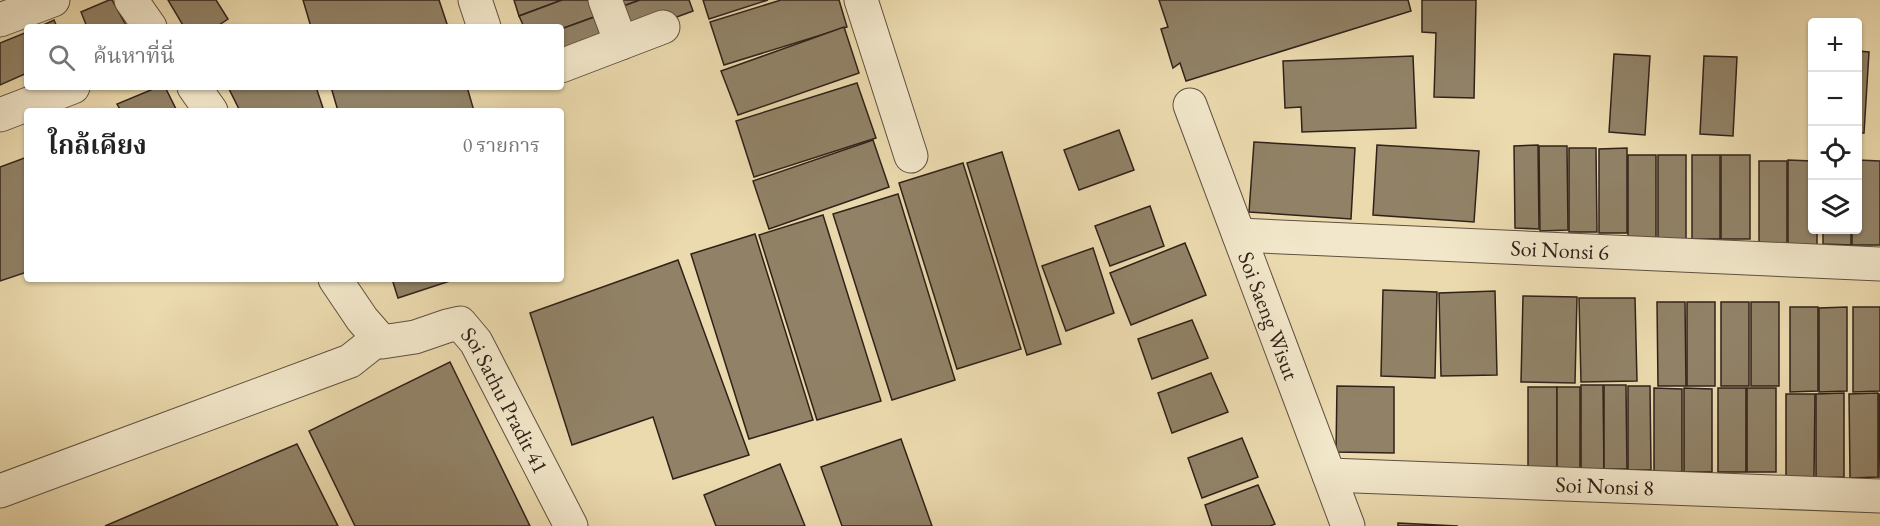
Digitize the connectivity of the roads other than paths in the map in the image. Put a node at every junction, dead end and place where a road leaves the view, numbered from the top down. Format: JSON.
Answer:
{"nodes":[{"id":1,"x":53,"y":0,"type":"edge"},
{"id":2,"x":131,"y":0,"type":"edge"},
{"id":3,"x":475,"y":0,"type":"edge"},
{"id":4,"x":605,"y":0,"type":"edge"},
{"id":5,"x":861,"y":0,"type":"edge"},
{"id":6,"x":0,"y":20,"type":"edge"},
{"id":7,"x":148,"y":24,"type":"edge"},
{"id":8,"x":483,"y":24,"type":"edge"},
{"id":9,"x":663,"y":27,"type":"dead end"},
{"id":10,"x":621,"y":43,"type":"junction"},
{"id":11,"x":564,"y":65,"type":"edge"},
{"id":12,"x":65,"y":90,"type":"edge"},
{"id":13,"x":196,"y":90,"type":"edge"},
{"id":14,"x":1190,"y":105,"type":"dead end"},
{"id":15,"x":210,"y":108,"type":"edge"},
{"id":16,"x":0,"y":115,"type":"edge"},
{"id":17,"x":911,"y":156,"type":"dead end"},
{"id":18,"x":1239,"y":235,"type":"junction"},
{"id":19,"x":1880,"y":264,"type":"edge"},
{"id":20,"x":336,"y":282,"type":"edge"},
{"id":21,"x":379,"y":338,"type":"junction"},
{"id":22,"x":1329,"y":475,"type":"junction"},
{"id":23,"x":0,"y":491,"type":"edge"},
{"id":24,"x":1880,"y":496,"type":"edge"},
{"id":25,"x":571,"y":526,"type":"edge"},
{"id":26,"x":1348,"y":526,"type":"edge"}],
"edges":[{"from":1,"to":6,"type":"street"},
{"from":2,"to":7,"type":"street"},
{"from":3,"to":8,"type":"street"},
{"from":4,"to":10,"type":"street"},
{"from":5,"to":17,"type":"street"},
{"from":9,"to":10,"type":"street"},
{"from":10,"to":11,"type":"street"},
{"from":12,"to":16,"type":"street"},
{"from":13,"to":15,"type":"street"},
{"from":14,"to":18,"type":"street","name":"Soi Saeng Wisut"},
{"from":18,"to":19,"type":"street","name":"Soi Nonsi 6"},
{"from":18,"to":22,"type":"street","name":"Soi Saeng Wisut"},
{"from":20,"to":21,"type":"street"},
{"from":21,"to":23,"type":"street"},
{"from":21,"to":25,"type":"street","name":"Soi Sathu Pradit 41"},
{"from":22,"to":24,"type":"street","name":"Soi Nonsi 8"},
{"from":22,"to":26,"type":"street","name":"Soi Saeng Wisut"}]}
